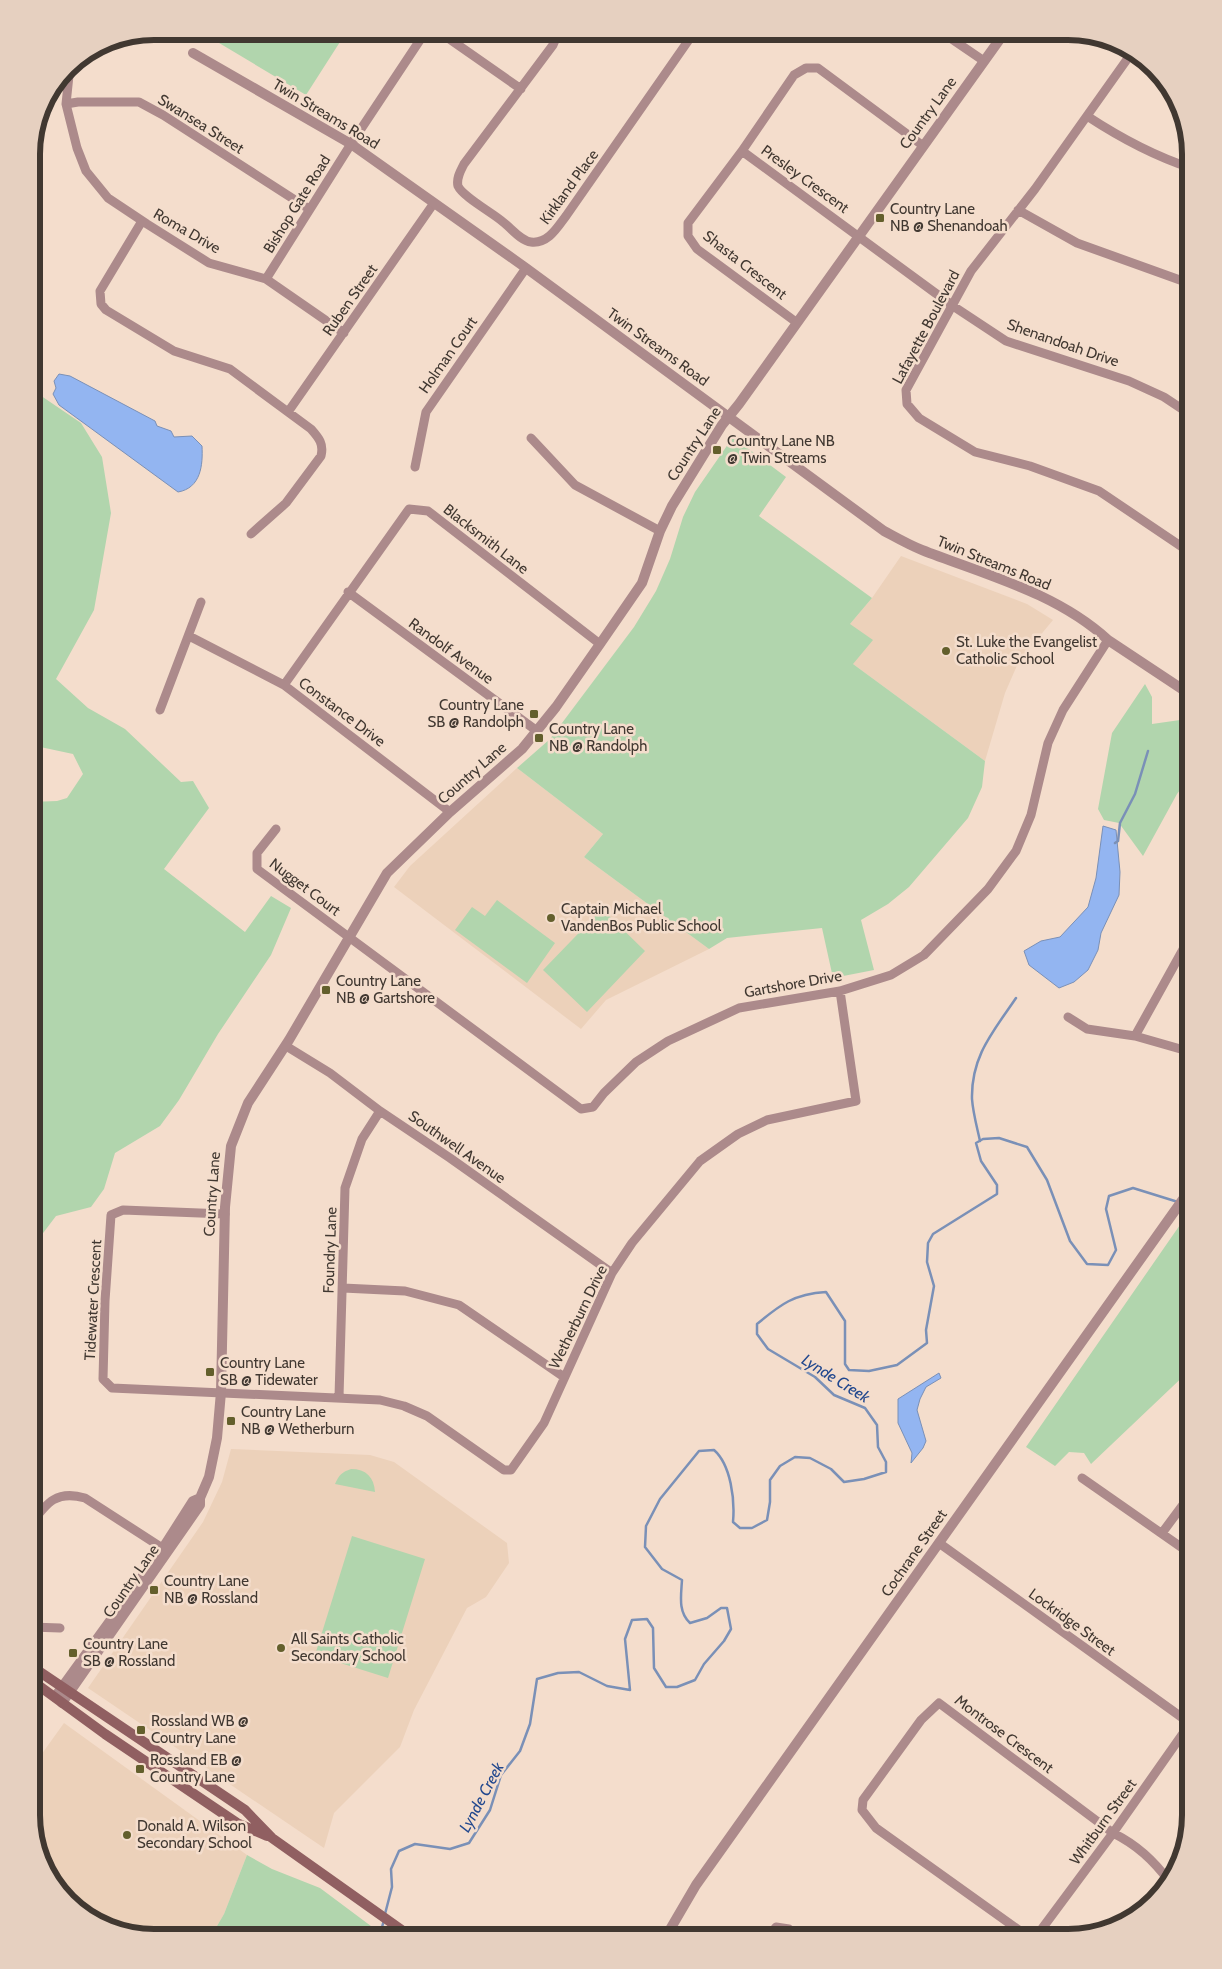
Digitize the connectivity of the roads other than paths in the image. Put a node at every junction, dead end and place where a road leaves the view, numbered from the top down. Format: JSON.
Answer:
{"nodes":[{"id":1,"x":420,"y":40,"type":"edge"},
{"id":2,"x":451,"y":40,"type":"edge"},
{"id":3,"x":554,"y":40,"type":"edge"},
{"id":4,"x":689,"y":40,"type":"edge"},
{"id":5,"x":952,"y":40,"type":"edge"},
{"id":6,"x":999,"y":40,"type":"edge"},
{"id":7,"x":193,"y":52,"type":"dead end"},
{"id":8,"x":1128,"y":58,"type":"edge"},
{"id":9,"x":984,"y":61,"type":"junction"},
{"id":10,"x":69,"y":78,"type":"edge"},
{"id":11,"x":521,"y":89,"type":"junction"},
{"id":12,"x":66,"y":104,"type":"junction"},
{"id":13,"x":1087,"y":116,"type":"junction"},
{"id":14,"x":351,"y":144,"type":"junction"},
{"id":15,"x":922,"y":145,"type":"junction"},
{"id":16,"x":742,"y":150,"type":"junction"},
{"id":17,"x":1182,"y":165,"type":"edge"},
{"id":18,"x":434,"y":203,"type":"junction"},
{"id":19,"x":310,"y":209,"type":"junction"},
{"id":20,"x":1018,"y":210,"type":"junction"},
{"id":21,"x":142,"y":221,"type":"junction"},
{"id":22,"x":858,"y":235,"type":"junction"},
{"id":23,"x":526,"y":268,"type":"junction"},
{"id":24,"x":266,"y":279,"type":"junction"},
{"id":25,"x":1182,"y":281,"type":"edge"},
{"id":26,"x":953,"y":306,"type":"junction"},
{"id":27,"x":796,"y":322,"type":"junction"},
{"id":28,"x":344,"y":333,"type":"junction"},
{"id":29,"x":1182,"y":409,"type":"edge"},
{"id":30,"x":288,"y":412,"type":"junction"},
{"id":31,"x":729,"y":418,"type":"junction"},
{"id":32,"x":531,"y":438,"type":"dead end"},
{"id":33,"x":415,"y":467,"type":"dead end"},
{"id":34,"x":660,"y":531,"type":"junction"},
{"id":35,"x":251,"y":534,"type":"dead end"},
{"id":36,"x":1182,"y":548,"type":"edge"},
{"id":37,"x":348,"y":592,"type":"junction"},
{"id":38,"x":201,"y":602,"type":"dead end"},
{"id":39,"x":189,"y":636,"type":"junction"},
{"id":40,"x":1108,"y":640,"type":"junction"},
{"id":41,"x":600,"y":644,"type":"junction"},
{"id":42,"x":284,"y":685,"type":"junction"},
{"id":43,"x":1182,"y":689,"type":"edge"},
{"id":44,"x":160,"y":710,"type":"dead end"},
{"id":45,"x":536,"y":731,"type":"junction"},
{"id":46,"x":450,"y":812,"type":"junction"},
{"id":47,"x":276,"y":829,"type":"dead end"},
{"id":48,"x":349,"y":937,"type":"junction"},
{"id":49,"x":1182,"y":951,"type":"edge"},
{"id":50,"x":840,"y":991,"type":"junction"},
{"id":51,"x":1068,"y":1017,"type":"dead end"},
{"id":52,"x":1135,"y":1036,"type":"junction"},
{"id":53,"x":286,"y":1046,"type":"junction"},
{"id":54,"x":1182,"y":1049,"type":"edge"},
{"id":55,"x":380,"y":1111,"type":"junction"},
{"id":56,"x":1182,"y":1201,"type":"edge"},
{"id":57,"x":224,"y":1214,"type":"junction"},
{"id":58,"x":612,"y":1273,"type":"junction"},
{"id":59,"x":342,"y":1288,"type":"junction"},
{"id":60,"x":564,"y":1377,"type":"junction"},
{"id":61,"x":220,"y":1392,"type":"junction"},
{"id":62,"x":338,"y":1397,"type":"junction"},
{"id":63,"x":1082,"y":1478,"type":"dead end"},
{"id":64,"x":1182,"y":1506,"type":"edge"},
{"id":65,"x":40,"y":1512,"type":"edge"},
{"id":66,"x":1162,"y":1534,"type":"junction"},
{"id":67,"x":939,"y":1543,"type":"junction"},
{"id":68,"x":1182,"y":1548,"type":"edge"},
{"id":69,"x":166,"y":1550,"type":"junction"},
{"id":70,"x":60,"y":1628,"type":"dead end"},
{"id":71,"x":40,"y":1629,"type":"edge"},
{"id":72,"x":40,"y":1672,"type":"edge"},
{"id":73,"x":40,"y":1686,"type":"edge"},
{"id":74,"x":66,"y":1690,"type":"junction"},
{"id":75,"x":59,"y":1700,"type":"junction"},
{"id":76,"x":1182,"y":1717,"type":"edge"},
{"id":77,"x":1182,"y":1734,"type":"edge"},
{"id":78,"x":1113,"y":1833,"type":"junction"},
{"id":79,"x":272,"y":1838,"type":"junction"},
{"id":80,"x":1165,"y":1875,"type":"edge"},
{"id":81,"x":402,"y":1929,"type":"edge"},
{"id":82,"x":670,"y":1929,"type":"edge"},
{"id":83,"x":774,"y":1929,"type":"edge"},
{"id":84,"x":789,"y":1929,"type":"edge"},
{"id":85,"x":1017,"y":1929,"type":"edge"},
{"id":86,"x":1042,"y":1929,"type":"edge"}],
"edges":[{"from":1,"to":14,"type":"street","name":"Bishop Gate Road"},
{"from":2,"to":11,"type":"street"},
{"from":3,"to":11,"type":"street","name":"Kirkland Place"},
{"from":4,"to":11,"type":"street","name":"Kirkland Place"},
{"from":5,"to":9,"type":"street"},
{"from":6,"to":9,"type":"street","name":"Country Lane"},
{"from":7,"to":14,"type":"street","name":"Twin Streams Road"},
{"from":8,"to":13,"type":"street","name":"Lafayette Boulevard"},
{"from":9,"to":15,"type":"street","name":"Country Lane"},
{"from":10,"to":12,"type":"street","name":"Roma Drive"},
{"from":12,"to":19,"type":"street","name":"Swansea Street"},
{"from":12,"to":21,"type":"street","name":"Roma Drive"},
{"from":13,"to":17,"type":"street"},
{"from":13,"to":20,"type":"street","name":"Lafayette Boulevard"},
{"from":14,"to":18,"type":"street","name":"Twin Streams Road"},
{"from":14,"to":19,"type":"street","name":"Bishop Gate Road"},
{"from":15,"to":16,"type":"street","name":"Presley Crescent"},
{"from":15,"to":22,"type":"street","name":"Country Lane"},
{"from":16,"to":22,"type":"street","name":"Presley Crescent"},
{"from":16,"to":27,"type":"street","name":"Shasta Crescent"},
{"from":18,"to":23,"type":"street","name":"Twin Streams Road"},
{"from":18,"to":28,"type":"street","name":"Ruben Street"},
{"from":19,"to":24,"type":"street","name":"Bishop Gate Road"},
{"from":20,"to":25,"type":"street"},
{"from":20,"to":26,"type":"street","name":"Lafayette Boulevard"},
{"from":21,"to":24,"type":"street","name":"Roma Drive"},
{"from":21,"to":30,"type":"street"},
{"from":22,"to":26,"type":"street","name":"Shenandoah Drive"},
{"from":22,"to":27,"type":"street","name":"Country Lane"},
{"from":23,"to":31,"type":"street","name":"Twin Streams Road"},
{"from":23,"to":33,"type":"street","name":"Holman Court"},
{"from":24,"to":28,"type":"street","name":"Roma Drive"},
{"from":26,"to":29,"type":"street","name":"Shenandoah Drive"},
{"from":26,"to":36,"type":"street","name":"Lafayette Boulevard"},
{"from":27,"to":31,"type":"street","name":"Country Lane"},
{"from":28,"to":30,"type":"street","name":"Ruben Street"},
{"from":30,"to":35,"type":"street"},
{"from":31,"to":34,"type":"street","name":"Country Lane"},
{"from":31,"to":40,"type":"street","name":"Twin Streams Road"},
{"from":32,"to":34,"type":"street"},
{"from":34,"to":41,"type":"street","name":"Country Lane"},
{"from":37,"to":41,"type":"street","name":"Blacksmith Lane"},
{"from":37,"to":42,"type":"street","name":"Constance Drive"},
{"from":37,"to":45,"type":"street","name":"Randolf Avenue"},
{"from":38,"to":39,"type":"street"},
{"from":39,"to":42,"type":"street"},
{"from":39,"to":44,"type":"street"},
{"from":40,"to":43,"type":"street","name":"Twin Streams Road"},
{"from":40,"to":50,"type":"street","name":"Gartshore Drive"},
{"from":41,"to":45,"type":"street","name":"Country Lane"},
{"from":42,"to":46,"type":"street","name":"Constance Drive"},
{"from":45,"to":46,"type":"street","name":"Country Lane"},
{"from":46,"to":48,"type":"street","name":"Country Lane"},
{"from":47,"to":48,"type":"street","name":"Nugget Court"},
{"from":48,"to":50,"type":"street","name":"Gartshore Drive"},
{"from":48,"to":53,"type":"street","name":"Country Lane"},
{"from":49,"to":52,"type":"street"},
{"from":50,"to":58,"type":"street","name":"Wetherburn Drive"},
{"from":51,"to":52,"type":"street"},
{"from":52,"to":54,"type":"street"},
{"from":53,"to":55,"type":"street","name":"Southwell Avenue"},
{"from":53,"to":57,"type":"street","name":"Country Lane"},
{"from":55,"to":58,"type":"street","name":"Southwell Avenue"},
{"from":55,"to":59,"type":"street","name":"Foundry Lane"},
{"from":56,"to":67,"type":"street","name":"Cochrane Street"},
{"from":57,"to":61,"type":"street","name":"Country Lane"},
{"from":57,"to":61,"type":"street","name":"Tidewater Crescent"},
{"from":58,"to":60,"type":"street","name":"Wetherburn Drive"},
{"from":59,"to":60,"type":"street"},
{"from":59,"to":62,"type":"street","name":"Foundry Lane"},
{"from":60,"to":62,"type":"street","name":"Wetherburn Drive"},
{"from":61,"to":62,"type":"street","name":"Wetherburn Drive"},
{"from":61,"to":69,"type":"street","name":"Country Lane"},
{"from":63,"to":66,"type":"street"},
{"from":64,"to":66,"type":"street"},
{"from":65,"to":69,"type":"street"},
{"from":66,"to":68,"type":"street"},
{"from":67,"to":76,"type":"street","name":"Lockridge Street"},
{"from":67,"to":82,"type":"street","name":"Cochrane Street"},
{"from":69,"to":74,"type":"street","name":"Country Lane"},
{"from":70,"to":71,"type":"street"},
{"from":72,"to":74,"type":"main road"},
{"from":73,"to":75,"type":"main road"},
{"from":74,"to":75,"type":"street","name":"Country Lane"},
{"from":74,"to":79,"type":"main road"},
{"from":75,"to":79,"type":"main road"},
{"from":77,"to":78,"type":"street","name":"Whitburn Street"},
{"from":78,"to":80,"type":"street"},
{"from":78,"to":85,"type":"street","name":"Montrose Crescent"},
{"from":78,"to":86,"type":"street","name":"Whitburn Street"},
{"from":79,"to":81,"type":"main road"},
{"from":83,"to":84,"type":"street"}]}
